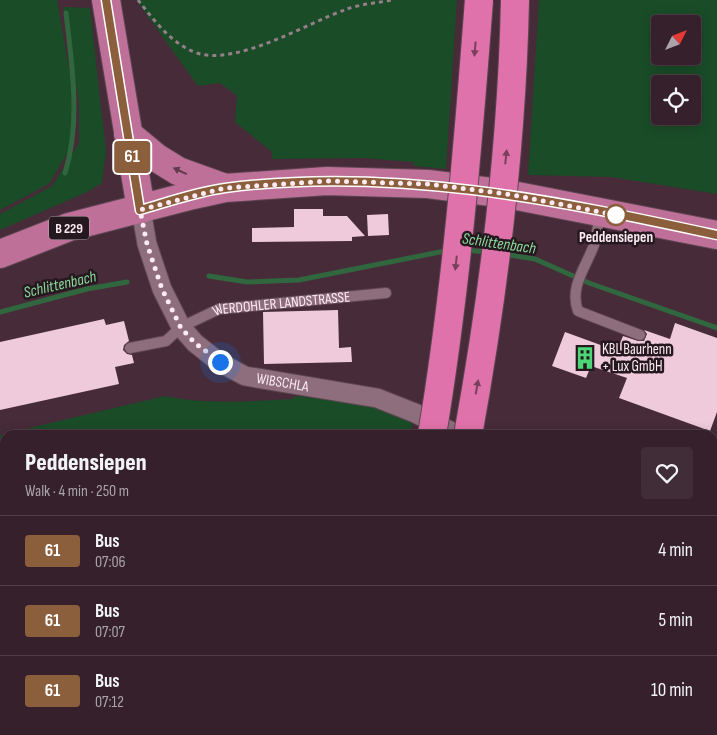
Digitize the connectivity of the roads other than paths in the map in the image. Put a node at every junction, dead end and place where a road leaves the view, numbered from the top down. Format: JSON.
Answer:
{"nodes":[{"id":1,"x":106,"y":0,"type":"edge"},
{"id":2,"x":479,"y":0,"type":"edge"},
{"id":3,"x":516,"y":0,"type":"edge"},
{"id":4,"x":128,"y":134,"type":"junction"},
{"id":5,"x":225,"y":188,"type":"junction"},
{"id":6,"x":140,"y":210,"type":"junction"},
{"id":7,"x":600,"y":211,"type":"junction"},
{"id":8,"x":717,"y":235,"type":"edge"},
{"id":9,"x":0,"y":254,"type":"edge"},
{"id":10,"x":386,"y":293,"type":"dead end"},
{"id":11,"x":181,"y":328,"type":"junction"},
{"id":12,"x":640,"y":335,"type":"dead end"},
{"id":13,"x":130,"y":348,"type":"dead end"},
{"id":14,"x":433,"y":430,"type":"edge"},
{"id":15,"x":448,"y":430,"type":"edge"},
{"id":16,"x":469,"y":430,"type":"edge"}],
"edges":[{"from":1,"to":4,"type":"main road"},
{"from":2,"to":14,"type":"highway","one_way":true,"bridge":true},
{"from":16,"to":3,"type":"highway","one_way":true,"bridge":true},
{"from":5,"to":4,"type":"main road","number":"B 229","one_way":true},
{"from":4,"to":6,"type":"main road"},
{"from":5,"to":6,"type":"main road","number":"B 229"},
{"from":5,"to":7,"type":"main road","number":"B 229"},
{"from":6,"to":9,"type":"main road","number":"B 229"},
{"from":6,"to":11,"type":"street","name":"WIBSCHLA"},
{"from":7,"to":8,"type":"main road","number":"B 229"},
{"from":7,"to":12,"type":"lane"},
{"from":10,"to":11,"type":"lane","name":"WERDOHLER LANDSTRASSE"},
{"from":11,"to":13,"type":"lane","name":"WERDOHLER LANDSTRASSE"},
{"from":11,"to":15,"type":"street","name":"WIBSCHLA"}]}
